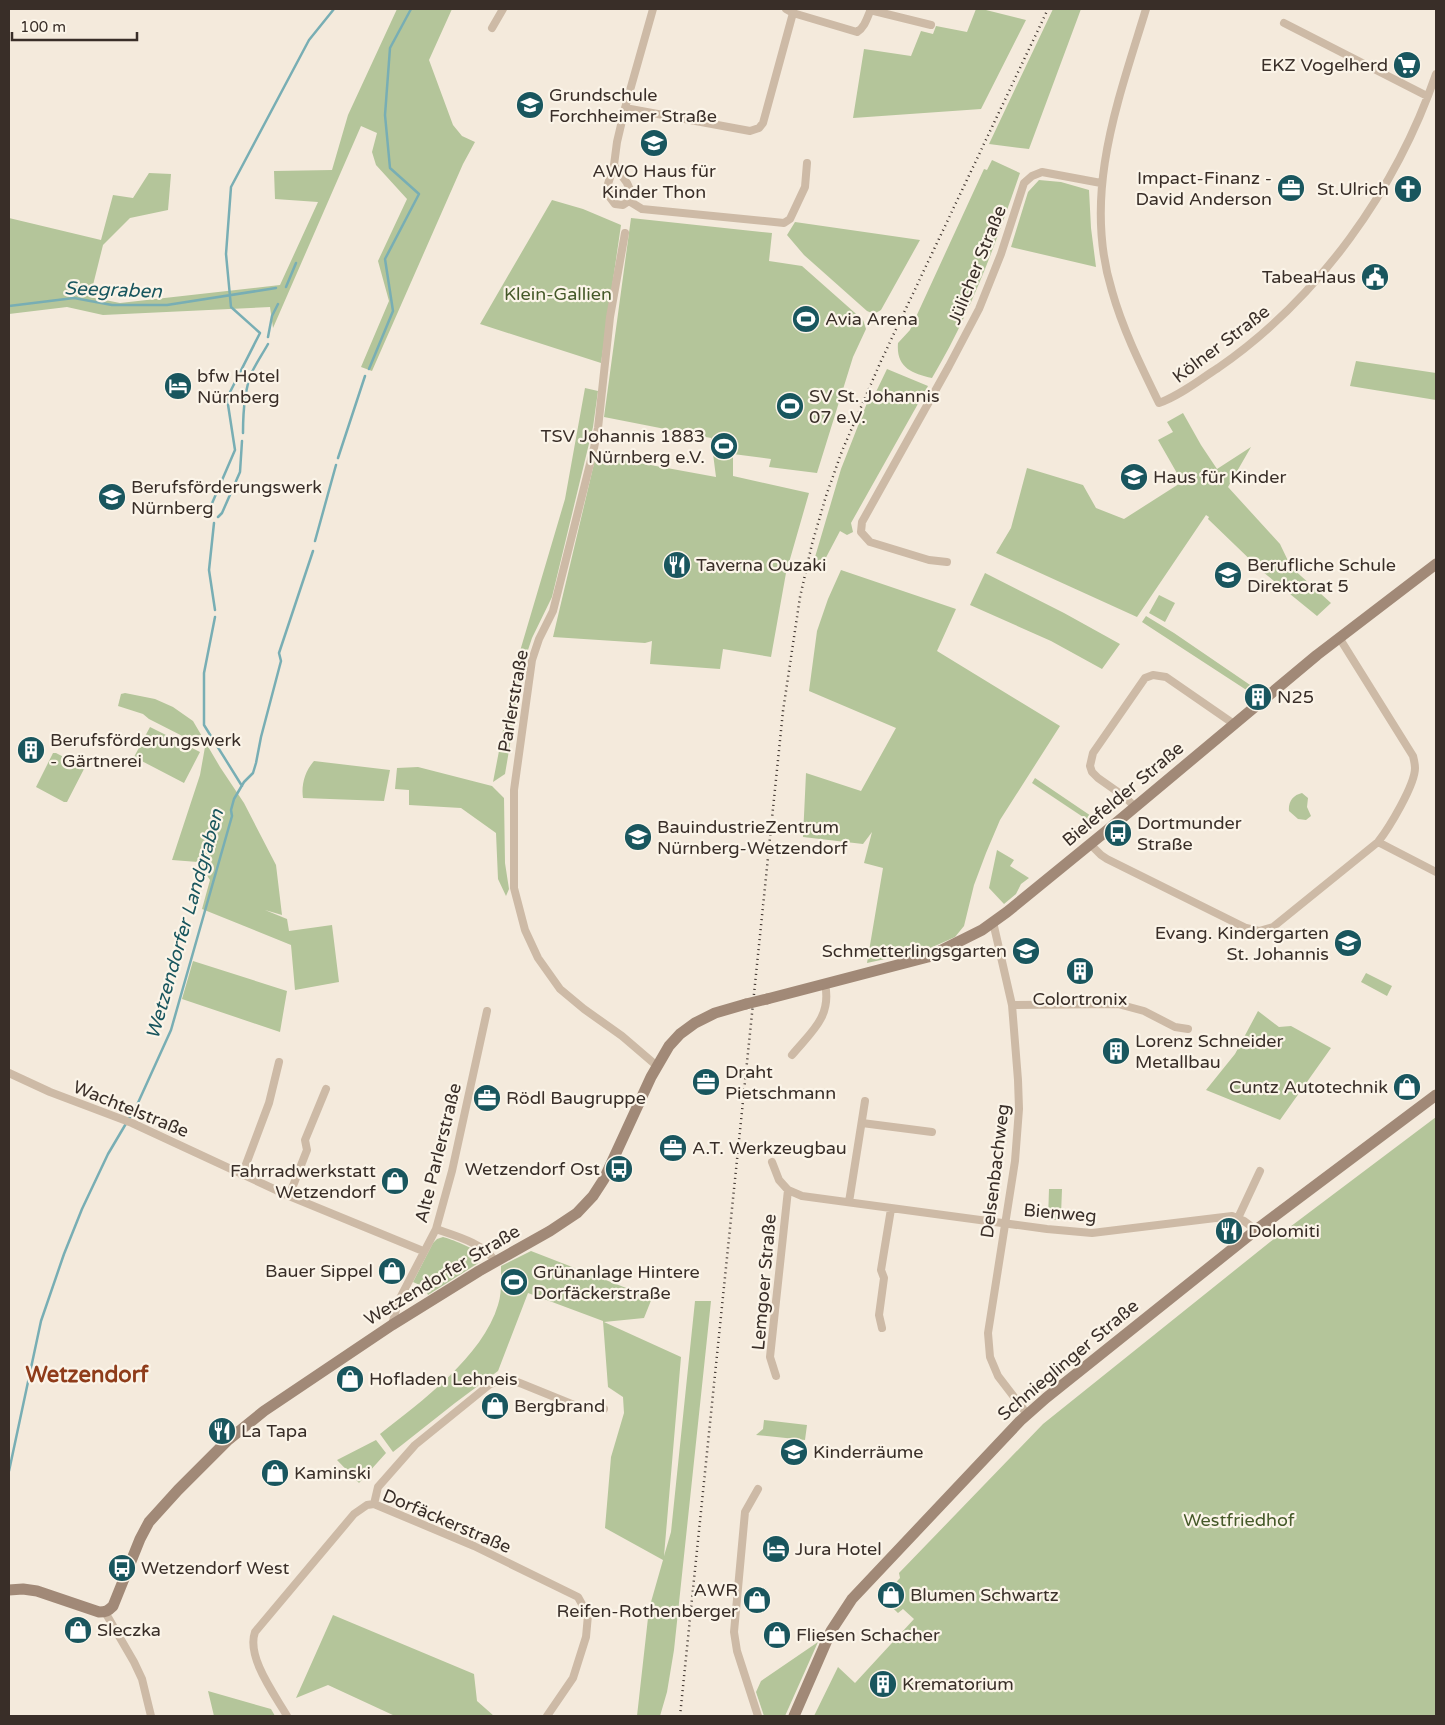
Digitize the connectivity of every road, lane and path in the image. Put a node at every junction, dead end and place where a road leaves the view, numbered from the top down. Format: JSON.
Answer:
{"nodes":[{"id":1,"x":502,"y":9,"type":"edge"},
{"id":2,"x":653,"y":9,"type":"edge"},
{"id":3,"x":871,"y":9,"type":"edge"},
{"id":4,"x":1146,"y":9,"type":"edge"},
{"id":5,"x":789,"y":11,"type":"edge"},
{"id":6,"x":1284,"y":23,"type":"dead end"},
{"id":7,"x":931,"y":25,"type":"dead end"},
{"id":8,"x":492,"y":28,"type":"dead end"},
{"id":9,"x":1436,"y":74,"type":"edge"},
{"id":10,"x":1427,"y":96,"type":"junction"},
{"id":11,"x":625,"y":108,"type":"junction"},
{"id":12,"x":807,"y":163,"type":"dead end"},
{"id":13,"x":614,"y":165,"type":"junction"},
{"id":14,"x":1101,"y":182,"type":"junction"},
{"id":15,"x":629,"y":201,"type":"junction"},
{"id":16,"x":625,"y":233,"type":"dead end"},
{"id":17,"x":947,"y":562,"type":"dead end"},
{"id":18,"x":1436,"y":564,"type":"edge"},
{"id":19,"x":1340,"y":638,"type":"junction"},
{"id":20,"x":1234,"y":724,"type":"junction"},
{"id":21,"x":1135,"y":807,"type":"junction"},
{"id":22,"x":1378,"y":842,"type":"junction"},
{"id":23,"x":1090,"y":844,"type":"junction"},
{"id":24,"x":1436,"y":872,"type":"edge"},
{"id":25,"x":993,"y":922,"type":"junction"},
{"id":26,"x":825,"y":984,"type":"junction"},
{"id":27,"x":800,"y":990,"type":"joint"},
{"id":28,"x":1012,"y":1005,"type":"junction"},
{"id":29,"x":487,"y":1010,"type":"dead end"},
{"id":30,"x":1188,"y":1028,"type":"dead end"},
{"id":31,"x":792,"y":1055,"type":"dead end"},
{"id":32,"x":279,"y":1062,"type":"dead end"},
{"id":33,"x":656,"y":1066,"type":"junction"},
{"id":34,"x":9,"y":1073,"type":"edge"},
{"id":35,"x":326,"y":1089,"type":"dead end"},
{"id":36,"x":1436,"y":1095,"type":"edge"},
{"id":37,"x":865,"y":1101,"type":"dead end"},
{"id":38,"x":862,"y":1122,"type":"junction"},
{"id":39,"x":932,"y":1132,"type":"dead end"},
{"id":40,"x":772,"y":1162,"type":"dead end"},
{"id":41,"x":1260,"y":1170,"type":"dead end"},
{"id":42,"x":242,"y":1175,"type":"junction"},
{"id":43,"x":788,"y":1190,"type":"junction"},
{"id":44,"x":289,"y":1196,"type":"junction"},
{"id":45,"x":849,"y":1202,"type":"junction"},
{"id":46,"x":891,"y":1209,"type":"junction"},
{"id":47,"x":1238,"y":1218,"type":"junction"},
{"id":48,"x":1005,"y":1223,"type":"junction"},
{"id":49,"x":436,"y":1229,"type":"junction"},
{"id":50,"x":1256,"y":1230,"type":"junction"},
{"id":51,"x":423,"y":1251,"type":"junction"},
{"id":52,"x":496,"y":1261,"type":"junction"},
{"id":53,"x":392,"y":1325,"type":"junction"},
{"id":54,"x":882,"y":1328,"type":"dead end"},
{"id":55,"x":776,"y":1376,"type":"dead end"},
{"id":56,"x":604,"y":1409,"type":"dead end"},
{"id":57,"x":1027,"y":1414,"type":"junction"},
{"id":58,"x":758,"y":1489,"type":"dead end"},
{"id":59,"x":374,"y":1504,"type":"junction"},
{"id":60,"x":9,"y":1590,"type":"edge"},
{"id":61,"x":105,"y":1612,"type":"junction"},
{"id":62,"x":151,"y":1716,"type":"edge"},
{"id":63,"x":287,"y":1716,"type":"edge"},
{"id":64,"x":547,"y":1716,"type":"edge"},
{"id":65,"x":758,"y":1716,"type":"edge"},
{"id":66,"x":794,"y":1716,"type":"edge"}],
"edges":[{"from":1,"to":8,"type":"street"},
{"from":2,"to":11,"type":"street"},
{"from":3,"to":5,"type":"street"},
{"from":3,"to":7,"type":"street"},
{"from":4,"to":14,"type":"street"},
{"from":5,"to":11,"type":"street"},
{"from":6,"to":10,"type":"street"},
{"from":9,"to":10,"type":"street","name":"Kölner Straße"},
{"from":10,"to":14,"type":"street","name":"Kölner Straße"},
{"from":11,"to":13,"type":"street"},
{"from":12,"to":15,"type":"street"},
{"from":13,"to":15,"type":"street"},
{"from":13,"to":15,"type":"street"},
{"from":14,"to":17,"type":"street","name":"Jülicher Straße"},
{"from":16,"to":33,"type":"street","name":"Parlerstraße"},
{"from":18,"to":19,"type":"street","name":"Bielefelder Straße"},
{"from":19,"to":20,"type":"street","name":"Bielefelder Straße"},
{"from":19,"to":22,"type":"street"},
{"from":20,"to":21,"type":"street","name":"Bielefelder Straße"},
{"from":20,"to":21,"type":"street"},
{"from":21,"to":23,"type":"street","name":"Bielefelder Straße"},
{"from":22,"to":23,"type":"street"},
{"from":22,"to":24,"type":"street"},
{"from":23,"to":25,"type":"street","name":"Bielefelder Straße"},
{"from":25,"to":26,"type":"street","name":"Bielefelder Straße"},
{"from":25,"to":28,"type":"street","name":"Delsenbachweg"},
{"from":26,"to":27,"type":"street","name":"Bielefelder Straße"},
{"from":26,"to":31,"type":"street"},
{"from":27,"to":33,"type":"street","name":"Wetzendorfer Straße","bridge":true},
{"from":28,"to":30,"type":"street"},
{"from":28,"to":48,"type":"street","name":"Delsenbachweg"},
{"from":29,"to":49,"type":"street","name":"Alte Parlerstraße"},
{"from":32,"to":42,"type":"street"},
{"from":33,"to":52,"type":"street","name":"Wetzendorfer Straße"},
{"from":34,"to":42,"type":"street","name":"Wachtelstraße"},
{"from":35,"to":44,"type":"street"},
{"from":36,"to":50,"type":"street","name":"Schnieglinger Straße"},
{"from":37,"to":38,"type":"street"},
{"from":38,"to":39,"type":"street"},
{"from":38,"to":45,"type":"street"},
{"from":40,"to":43,"type":"street"},
{"from":41,"to":47,"type":"street"},
{"from":42,"to":44,"type":"street","name":"Wachtelstraße"},
{"from":43,"to":45,"type":"street","name":"Bienweg"},
{"from":43,"to":55,"type":"street","name":"Lemgoer Straße"},
{"from":44,"to":51,"type":"street","name":"Wachtelstraße"},
{"from":45,"to":46,"type":"street","name":"Bienweg"},
{"from":46,"to":48,"type":"street","name":"Bienweg"},
{"from":46,"to":54,"type":"street"},
{"from":47,"to":48,"type":"street","name":"Bienweg"},
{"from":47,"to":50,"type":"street"},
{"from":48,"to":57,"type":"street","name":"Delsenbachweg"},
{"from":49,"to":51,"type":"street","name":"Alte Parlerstraße"},
{"from":49,"to":52,"type":"street"},
{"from":50,"to":57,"type":"street","name":"Schnieglinger Straße"},
{"from":51,"to":53,"type":"street","name":"Alte Parlerstraße"},
{"from":52,"to":53,"type":"street","name":"Wetzendorfer Straße"},
{"from":53,"to":61,"type":"street","name":"Wetzendorfer Straße"},
{"from":56,"to":59,"type":"street"},
{"from":57,"to":66,"type":"street","name":"Schnieglinger Straße"},
{"from":58,"to":65,"type":"street"},
{"from":59,"to":63,"type":"street","name":"Dorfäckerstraße"},
{"from":59,"to":64,"type":"street","name":"Dorfäckerstraße"},
{"from":60,"to":61,"type":"street"},
{"from":61,"to":62,"type":"street"}]}
